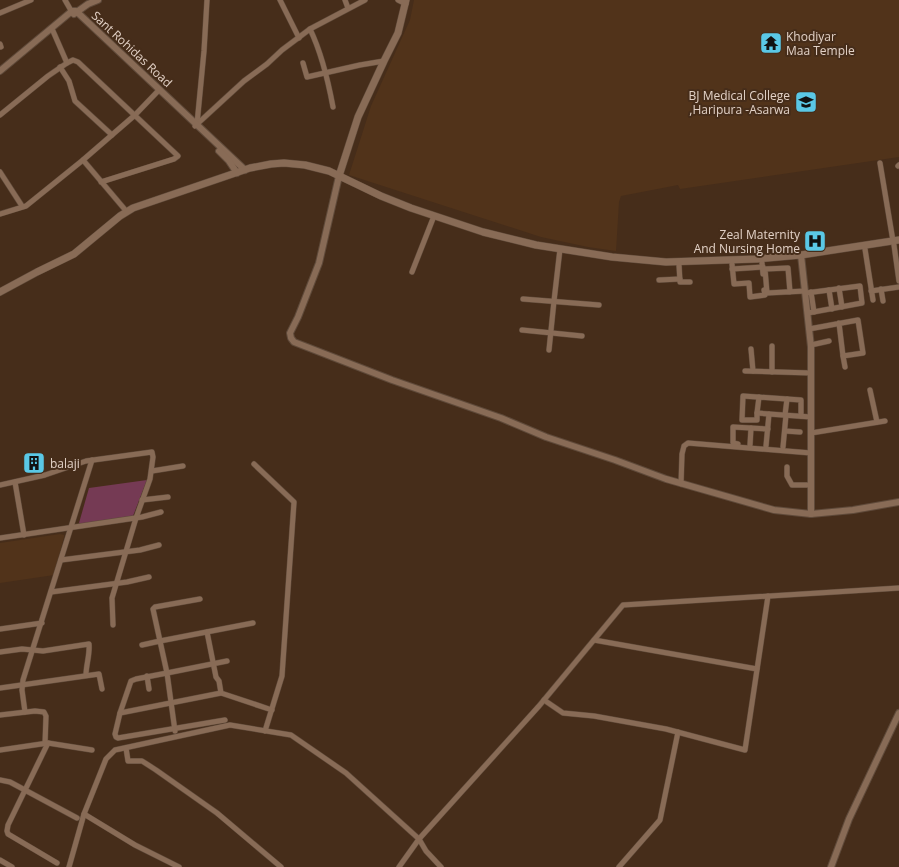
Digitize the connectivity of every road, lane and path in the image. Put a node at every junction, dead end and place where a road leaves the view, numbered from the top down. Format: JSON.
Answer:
{"nodes":[{"id":1,"x":31,"y":0,"type":"edge"},
{"id":2,"x":65,"y":0,"type":"edge"},
{"id":3,"x":98,"y":0,"type":"edge"},
{"id":4,"x":207,"y":0,"type":"edge"},
{"id":5,"x":280,"y":0,"type":"edge"},
{"id":6,"x":346,"y":0,"type":"edge"},
{"id":7,"x":365,"y":0,"type":"edge"},
{"id":8,"x":398,"y":0,"type":"edge"},
{"id":9,"x":406,"y":2,"type":"edge"},
{"id":10,"x":348,"y":8,"type":"junction"},
{"id":11,"x":74,"y":12,"type":"junction"},
{"id":12,"x":0,"y":13,"type":"edge"},
{"id":13,"x":310,"y":29,"type":"junction"},
{"id":14,"x":53,"y":31,"type":"junction"},
{"id":15,"x":299,"y":38,"type":"junction"},
{"id":16,"x":384,"y":61,"type":"junction"},
{"id":17,"x":67,"y":62,"type":"junction"},
{"id":18,"x":303,"y":63,"type":"dead end"},
{"id":19,"x":60,"y":67,"type":"junction"},
{"id":20,"x":0,"y":71,"type":"edge"},
{"id":21,"x":327,"y":72,"type":"junction"},
{"id":22,"x":0,"y":75,"type":"edge"},
{"id":23,"x":158,"y":91,"type":"junction"},
{"id":24,"x":333,"y":107,"type":"dead end"},
{"id":25,"x":0,"y":115,"type":"edge"},
{"id":26,"x":135,"y":115,"type":"junction"},
{"id":27,"x":196,"y":125,"type":"junction"},
{"id":28,"x":112,"y":135,"type":"junction"},
{"id":29,"x":83,"y":160,"type":"junction"},
{"id":30,"x":880,"y":163,"type":"dead end"},
{"id":31,"x":245,"y":170,"type":"junction"},
{"id":32,"x":0,"y":172,"type":"edge"},
{"id":33,"x":237,"y":173,"type":"junction"},
{"id":34,"x":339,"y":176,"type":"junction"},
{"id":35,"x":101,"y":182,"type":"junction"},
{"id":36,"x":22,"y":206,"type":"junction"},
{"id":37,"x":127,"y":212,"type":"junction"},
{"id":38,"x":0,"y":214,"type":"edge"},
{"id":39,"x":434,"y":216,"type":"junction"},
{"id":40,"x":896,"y":242,"type":"edge"},
{"id":41,"x":865,"y":249,"type":"junction"},
{"id":42,"x":560,"y":251,"type":"junction"},
{"id":43,"x":801,"y":257,"type":"junction"},
{"id":44,"x":680,"y":265,"type":"junction"},
{"id":45,"x":762,"y":265,"type":"junction"},
{"id":46,"x":732,"y":266,"type":"junction"},
{"id":47,"x":412,"y":272,"type":"dead end"},
{"id":48,"x":670,"y":279,"type":"junction"},
{"id":49,"x":680,"y":279,"type":"junction"},
{"id":50,"x":659,"y":280,"type":"dead end"},
{"id":51,"x":899,"y":281,"type":"edge"},
{"id":52,"x":690,"y":282,"type":"dead end"},
{"id":53,"x":670,"y":287,"type":"dead end"},
{"id":54,"x":899,"y":287,"type":"edge"},
{"id":55,"x":839,"y":288,"type":"junction"},
{"id":56,"x":881,"y":289,"type":"junction"},
{"id":57,"x":1,"y":290,"type":"edge"},
{"id":58,"x":829,"y":290,"type":"junction"},
{"id":59,"x":871,"y":291,"type":"junction"},
{"id":60,"x":790,"y":292,"type":"junction"},
{"id":61,"x":807,"y":292,"type":"junction"},
{"id":62,"x":523,"y":299,"type":"dead end"},
{"id":63,"x":873,"y":300,"type":"dead end"},
{"id":64,"x":554,"y":301,"type":"junction"},
{"id":65,"x":883,"y":301,"type":"dead end"},
{"id":66,"x":599,"y":305,"type":"dead end"},
{"id":67,"x":842,"y":307,"type":"junction"},
{"id":68,"x":832,"y":309,"type":"junction"},
{"id":69,"x":811,"y":312,"type":"junction"},
{"id":70,"x":839,"y":323,"type":"junction"},
{"id":71,"x":809,"y":329,"type":"junction"},
{"id":72,"x":522,"y":330,"type":"dead end"},
{"id":73,"x":552,"y":333,"type":"junction"},
{"id":74,"x":582,"y":336,"type":"dead end"},
{"id":75,"x":830,"y":340,"type":"dead end"},
{"id":76,"x":811,"y":345,"type":"junction"},
{"id":77,"x":772,"y":346,"type":"dead end"},
{"id":78,"x":751,"y":349,"type":"dead end"},
{"id":79,"x":550,"y":350,"type":"dead end"},
{"id":80,"x":843,"y":356,"type":"junction"},
{"id":81,"x":845,"y":367,"type":"dead end"},
{"id":82,"x":746,"y":371,"type":"dead end"},
{"id":83,"x":753,"y":372,"type":"junction"},
{"id":84,"x":772,"y":372,"type":"junction"},
{"id":85,"x":811,"y":373,"type":"junction"},
{"id":86,"x":870,"y":390,"type":"dead end"},
{"id":87,"x":759,"y":397,"type":"junction"},
{"id":88,"x":787,"y":399,"type":"junction"},
{"id":89,"x":757,"y":413,"type":"junction"},
{"id":90,"x":769,"y":414,"type":"junction"},
{"id":91,"x":786,"y":415,"type":"junction"},
{"id":92,"x":801,"y":416,"type":"junction"},
{"id":93,"x":811,"y":417,"type":"junction"},
{"id":94,"x":885,"y":421,"type":"dead end"},
{"id":95,"x":877,"y":422,"type":"junction"},
{"id":96,"x":751,"y":428,"type":"junction"},
{"id":97,"x":768,"y":429,"type":"junction"},
{"id":98,"x":785,"y":431,"type":"junction"},
{"id":99,"x":800,"y":432,"type":"dead end"},
{"id":100,"x":811,"y":433,"type":"junction"},
{"id":101,"x":750,"y":445,"type":"junction"},
{"id":102,"x":766,"y":446,"type":"junction"},
{"id":103,"x":783,"y":447,"type":"junction"},
{"id":104,"x":794,"y":448,"type":"dead end"},
{"id":105,"x":811,"y":453,"type":"junction"},
{"id":106,"x":92,"y":460,"type":"junction"},
{"id":107,"x":254,"y":464,"type":"dead end"},
{"id":108,"x":183,"y":466,"type":"dead end"},
{"id":109,"x":787,"y":467,"type":"dead end"},
{"id":110,"x":152,"y":471,"type":"junction"},
{"id":111,"x":15,"y":482,"type":"junction"},
{"id":112,"x":681,"y":484,"type":"junction"},
{"id":113,"x":0,"y":485,"type":"edge"},
{"id":114,"x":811,"y":485,"type":"junction"},
{"id":115,"x":168,"y":497,"type":"dead end"},
{"id":116,"x":142,"y":500,"type":"junction"},
{"id":117,"x":899,"y":502,"type":"edge"},
{"id":118,"x":161,"y":512,"type":"dead end"},
{"id":119,"x":811,"y":514,"type":"junction"},
{"id":120,"x":136,"y":518,"type":"junction"},
{"id":121,"x":71,"y":528,"type":"junction"},
{"id":122,"x":24,"y":535,"type":"junction"},
{"id":123,"x":0,"y":538,"type":"edge"},
{"id":124,"x":159,"y":545,"type":"dead end"},
{"id":125,"x":125,"y":552,"type":"junction"},
{"id":126,"x":61,"y":560,"type":"junction"},
{"id":127,"x":149,"y":577,"type":"dead end"},
{"id":128,"x":116,"y":584,"type":"junction"},
{"id":129,"x":899,"y":588,"type":"edge"},
{"id":130,"x":51,"y":592,"type":"junction"},
{"id":131,"x":768,"y":596,"type":"junction"},
{"id":132,"x":200,"y":599,"type":"dead end"},
{"id":133,"x":42,"y":623,"type":"junction"},
{"id":134,"x":253,"y":623,"type":"dead end"},
{"id":135,"x":114,"y":625,"type":"dead end"},
{"id":136,"x":0,"y":629,"type":"edge"},
{"id":137,"x":208,"y":632,"type":"junction"},
{"id":138,"x":594,"y":640,"type":"junction"},
{"id":139,"x":160,"y":641,"type":"junction"},
{"id":140,"x":142,"y":645,"type":"dead end"},
{"id":141,"x":33,"y":650,"type":"junction"},
{"id":142,"x":0,"y":652,"type":"edge"},
{"id":143,"x":227,"y":661,"type":"dead end"},
{"id":144,"x":214,"y":663,"type":"junction"},
{"id":145,"x":757,"y":669,"type":"junction"},
{"id":146,"x":167,"y":673,"type":"junction"},
{"id":147,"x":86,"y":675,"type":"junction"},
{"id":148,"x":147,"y":676,"type":"junction"},
{"id":149,"x":22,"y":684,"type":"junction"},
{"id":150,"x":0,"y":688,"type":"edge"},
{"id":151,"x":102,"y":689,"type":"dead end"},
{"id":152,"x":150,"y":689,"type":"dead end"},
{"id":153,"x":221,"y":693,"type":"junction"},
{"id":154,"x":544,"y":700,"type":"junction"},
{"id":155,"x":170,"y":703,"type":"junction"},
{"id":156,"x":272,"y":710,"type":"junction"},
{"id":157,"x":25,"y":712,"type":"junction"},
{"id":158,"x":120,"y":712,"type":"junction"},
{"id":159,"x":899,"y":713,"type":"edge"},
{"id":160,"x":0,"y":716,"type":"edge"},
{"id":161,"x":225,"y":720,"type":"dead end"},
{"id":162,"x":175,"y":729,"type":"junction"},
{"id":163,"x":265,"y":731,"type":"junction"},
{"id":164,"x":678,"y":732,"type":"junction"},
{"id":165,"x":176,"y":736,"type":"junction"},
{"id":166,"x":46,"y":744,"type":"junction"},
{"id":167,"x":126,"y":748,"type":"junction"},
{"id":168,"x":0,"y":750,"type":"edge"},
{"id":169,"x":92,"y":750,"type":"dead end"},
{"id":170,"x":0,"y":780,"type":"edge"},
{"id":171,"x":24,"y":790,"type":"junction"},
{"id":172,"x":84,"y":814,"type":"junction"},
{"id":173,"x":77,"y":818,"type":"dead end"},
{"id":174,"x":419,"y":839,"type":"junction"},
{"id":175,"x":0,"y":860,"type":"edge"},
{"id":176,"x":57,"y":863,"type":"dead end"},
{"id":177,"x":12,"y":867,"type":"edge"},
{"id":178,"x":69,"y":867,"type":"edge"},
{"id":179,"x":179,"y":867,"type":"edge"},
{"id":180,"x":281,"y":867,"type":"edge"},
{"id":181,"x":399,"y":867,"type":"edge"},
{"id":182,"x":441,"y":867,"type":"edge"},
{"id":183,"x":619,"y":867,"type":"edge"},
{"id":184,"x":831,"y":867,"type":"edge"}],
"edges":[{"from":1,"to":12,"type":"street"},
{"from":2,"to":11,"type":"street"},
{"from":3,"to":11,"type":"street"},
{"from":4,"to":27,"type":"street"},
{"from":5,"to":15,"type":"street"},
{"from":6,"to":10,"type":"street"},
{"from":7,"to":10,"type":"street"},
{"from":8,"to":9,"type":"street"},
{"from":9,"to":16,"type":"main road"},
{"from":10,"to":13,"type":"street"},
{"from":11,"to":14,"type":"street"},
{"from":11,"to":20,"type":"street"},
{"from":11,"to":23,"type":"street","name":"Sant Rohidas Road"},
{"from":13,"to":15,"type":"street"},
{"from":13,"to":21,"type":"street"},
{"from":14,"to":17,"type":"street"},
{"from":14,"to":22,"type":"street"},
{"from":15,"to":27,"type":"street"},
{"from":16,"to":21,"type":"street"},
{"from":16,"to":34,"type":"main road"},
{"from":17,"to":19,"type":"street"},
{"from":17,"to":26,"type":"street"},
{"from":18,"to":21,"type":"street"},
{"from":19,"to":25,"type":"street"},
{"from":19,"to":28,"type":"street"},
{"from":21,"to":24,"type":"street"},
{"from":23,"to":26,"type":"street"},
{"from":23,"to":27,"type":"street","name":"Sant Rohidas Road"},
{"from":26,"to":28,"type":"street"},
{"from":26,"to":35,"type":"street"},
{"from":27,"to":31,"type":"street","name":"Sant Rohidas Road"},
{"from":27,"to":33,"type":"street"},
{"from":28,"to":29,"type":"street"},
{"from":29,"to":35,"type":"street"},
{"from":29,"to":36,"type":"street"},
{"from":30,"to":40,"type":"street"},
{"from":31,"to":33,"type":"main road"},
{"from":31,"to":34,"type":"main road"},
{"from":32,"to":36,"type":"street"},
{"from":33,"to":37,"type":"main road"},
{"from":34,"to":39,"type":"main road"},
{"from":34,"to":112,"type":"street"},
{"from":35,"to":37,"type":"street"},
{"from":36,"to":38,"type":"street"},
{"from":37,"to":57,"type":"main road"},
{"from":39,"to":42,"type":"main road"},
{"from":39,"to":47,"type":"street"},
{"from":40,"to":41,"type":"main road"},
{"from":40,"to":43,"type":"main road"},
{"from":40,"to":51,"type":"street"},
{"from":41,"to":43,"type":"main road"},
{"from":41,"to":59,"type":"street"},
{"from":42,"to":43,"type":"main road"},
{"from":42,"to":44,"type":"main road"},
{"from":42,"to":64,"type":"street"},
{"from":43,"to":45,"type":"main road"},
{"from":43,"to":61,"type":"street"},
{"from":44,"to":46,"type":"main road"},
{"from":44,"to":49,"type":"street"},
{"from":45,"to":46,"type":"main road"},
{"from":45,"to":46,"type":"street"},
{"from":48,"to":49,"type":"street"},
{"from":48,"to":50,"type":"street"},
{"from":48,"to":53,"type":"street"},
{"from":49,"to":52,"type":"street"},
{"from":54,"to":56,"type":"street"},
{"from":55,"to":58,"type":"street"},
{"from":55,"to":67,"type":"street"},
{"from":55,"to":67,"type":"street"},
{"from":56,"to":59,"type":"street"},
{"from":56,"to":65,"type":"street"},
{"from":58,"to":61,"type":"street"},
{"from":58,"to":68,"type":"street"},
{"from":59,"to":63,"type":"street"},
{"from":60,"to":60,"type":"street"},
{"from":60,"to":61,"type":"street"},
{"from":61,"to":69,"type":"street"},
{"from":62,"to":64,"type":"street"},
{"from":64,"to":66,"type":"street"},
{"from":64,"to":73,"type":"street"},
{"from":67,"to":68,"type":"street"},
{"from":68,"to":69,"type":"street"},
{"from":69,"to":71,"type":"street"},
{"from":70,"to":71,"type":"street"},
{"from":70,"to":80,"type":"street"},
{"from":70,"to":80,"type":"street"},
{"from":71,"to":76,"type":"street"},
{"from":72,"to":73,"type":"street"},
{"from":73,"to":74,"type":"street"},
{"from":73,"to":79,"type":"street"},
{"from":75,"to":76,"type":"street"},
{"from":76,"to":85,"type":"street"},
{"from":77,"to":84,"type":"street"},
{"from":78,"to":83,"type":"street"},
{"from":80,"to":81,"type":"street"},
{"from":82,"to":83,"type":"street"},
{"from":83,"to":84,"type":"street"},
{"from":84,"to":85,"type":"street"},
{"from":85,"to":93,"type":"street"},
{"from":86,"to":95,"type":"street"},
{"from":87,"to":88,"type":"street"},
{"from":87,"to":89,"type":"street"},
{"from":87,"to":89,"type":"street"},
{"from":88,"to":91,"type":"street"},
{"from":88,"to":92,"type":"street"},
{"from":89,"to":90,"type":"street"},
{"from":90,"to":91,"type":"street"},
{"from":90,"to":97,"type":"street"},
{"from":91,"to":92,"type":"street"},
{"from":91,"to":98,"type":"street"},
{"from":92,"to":93,"type":"street"},
{"from":93,"to":100,"type":"street"},
{"from":94,"to":95,"type":"street"},
{"from":95,"to":100,"type":"street"},
{"from":96,"to":97,"type":"street"},
{"from":96,"to":101,"type":"street"},
{"from":96,"to":101,"type":"street"},
{"from":97,"to":102,"type":"street"},
{"from":98,"to":99,"type":"street"},
{"from":98,"to":103,"type":"street"},
{"from":100,"to":105,"type":"street"},
{"from":101,"to":102,"type":"street"},
{"from":102,"to":103,"type":"street"},
{"from":103,"to":104,"type":"street"},
{"from":105,"to":112,"type":"street"},
{"from":105,"to":114,"type":"street"},
{"from":106,"to":110,"type":"street"},
{"from":106,"to":111,"type":"street"},
{"from":106,"to":121,"type":"street"},
{"from":107,"to":156,"type":"street"},
{"from":108,"to":110,"type":"street"},
{"from":109,"to":114,"type":"street"},
{"from":110,"to":116,"type":"street"},
{"from":111,"to":113,"type":"street"},
{"from":111,"to":122,"type":"street"},
{"from":112,"to":119,"type":"street"},
{"from":114,"to":119,"type":"street"},
{"from":115,"to":116,"type":"street"},
{"from":116,"to":120,"type":"street"},
{"from":117,"to":119,"type":"street"},
{"from":118,"to":120,"type":"street"},
{"from":120,"to":121,"type":"street"},
{"from":120,"to":125,"type":"street"},
{"from":121,"to":122,"type":"street"},
{"from":121,"to":126,"type":"street"},
{"from":122,"to":123,"type":"street"},
{"from":124,"to":125,"type":"street"},
{"from":125,"to":126,"type":"street"},
{"from":125,"to":128,"type":"street"},
{"from":126,"to":130,"type":"street"},
{"from":127,"to":128,"type":"street"},
{"from":128,"to":130,"type":"street"},
{"from":128,"to":135,"type":"street"},
{"from":129,"to":131,"type":"street"},
{"from":130,"to":133,"type":"street"},
{"from":131,"to":138,"type":"street"},
{"from":131,"to":145,"type":"street"},
{"from":132,"to":139,"type":"street"},
{"from":133,"to":136,"type":"street"},
{"from":133,"to":141,"type":"street"},
{"from":134,"to":137,"type":"street"},
{"from":137,"to":139,"type":"street"},
{"from":137,"to":144,"type":"street"},
{"from":138,"to":145,"type":"street"},
{"from":138,"to":154,"type":"street"},
{"from":139,"to":140,"type":"street"},
{"from":139,"to":146,"type":"street"},
{"from":141,"to":142,"type":"street"},
{"from":141,"to":147,"type":"street"},
{"from":141,"to":149,"type":"street"},
{"from":143,"to":144,"type":"street"},
{"from":144,"to":146,"type":"street"},
{"from":144,"to":153,"type":"street"},
{"from":145,"to":164,"type":"street"},
{"from":146,"to":148,"type":"street"},
{"from":146,"to":155,"type":"street"},
{"from":147,"to":149,"type":"street"},
{"from":147,"to":151,"type":"street"},
{"from":148,"to":152,"type":"street"},
{"from":148,"to":158,"type":"street"},
{"from":149,"to":150,"type":"street"},
{"from":149,"to":157,"type":"street"},
{"from":153,"to":155,"type":"street"},
{"from":153,"to":156,"type":"street"},
{"from":154,"to":164,"type":"street"},
{"from":154,"to":174,"type":"street"},
{"from":155,"to":158,"type":"street"},
{"from":155,"to":162,"type":"street"},
{"from":156,"to":163,"type":"street"},
{"from":157,"to":160,"type":"street"},
{"from":157,"to":166,"type":"street"},
{"from":158,"to":162,"type":"street"},
{"from":159,"to":184,"type":"street"},
{"from":161,"to":162,"type":"street"},
{"from":162,"to":165,"type":"street"},
{"from":163,"to":165,"type":"street"},
{"from":163,"to":174,"type":"street"},
{"from":164,"to":183,"type":"street"},
{"from":165,"to":167,"type":"street"},
{"from":166,"to":168,"type":"street"},
{"from":166,"to":169,"type":"street"},
{"from":166,"to":171,"type":"street"},
{"from":167,"to":172,"type":"street"},
{"from":167,"to":180,"type":"street"},
{"from":170,"to":171,"type":"street"},
{"from":171,"to":173,"type":"street"},
{"from":171,"to":176,"type":"street"},
{"from":172,"to":178,"type":"street"},
{"from":172,"to":179,"type":"street"},
{"from":174,"to":181,"type":"street"},
{"from":174,"to":182,"type":"street"},
{"from":175,"to":177,"type":"street"}]}
